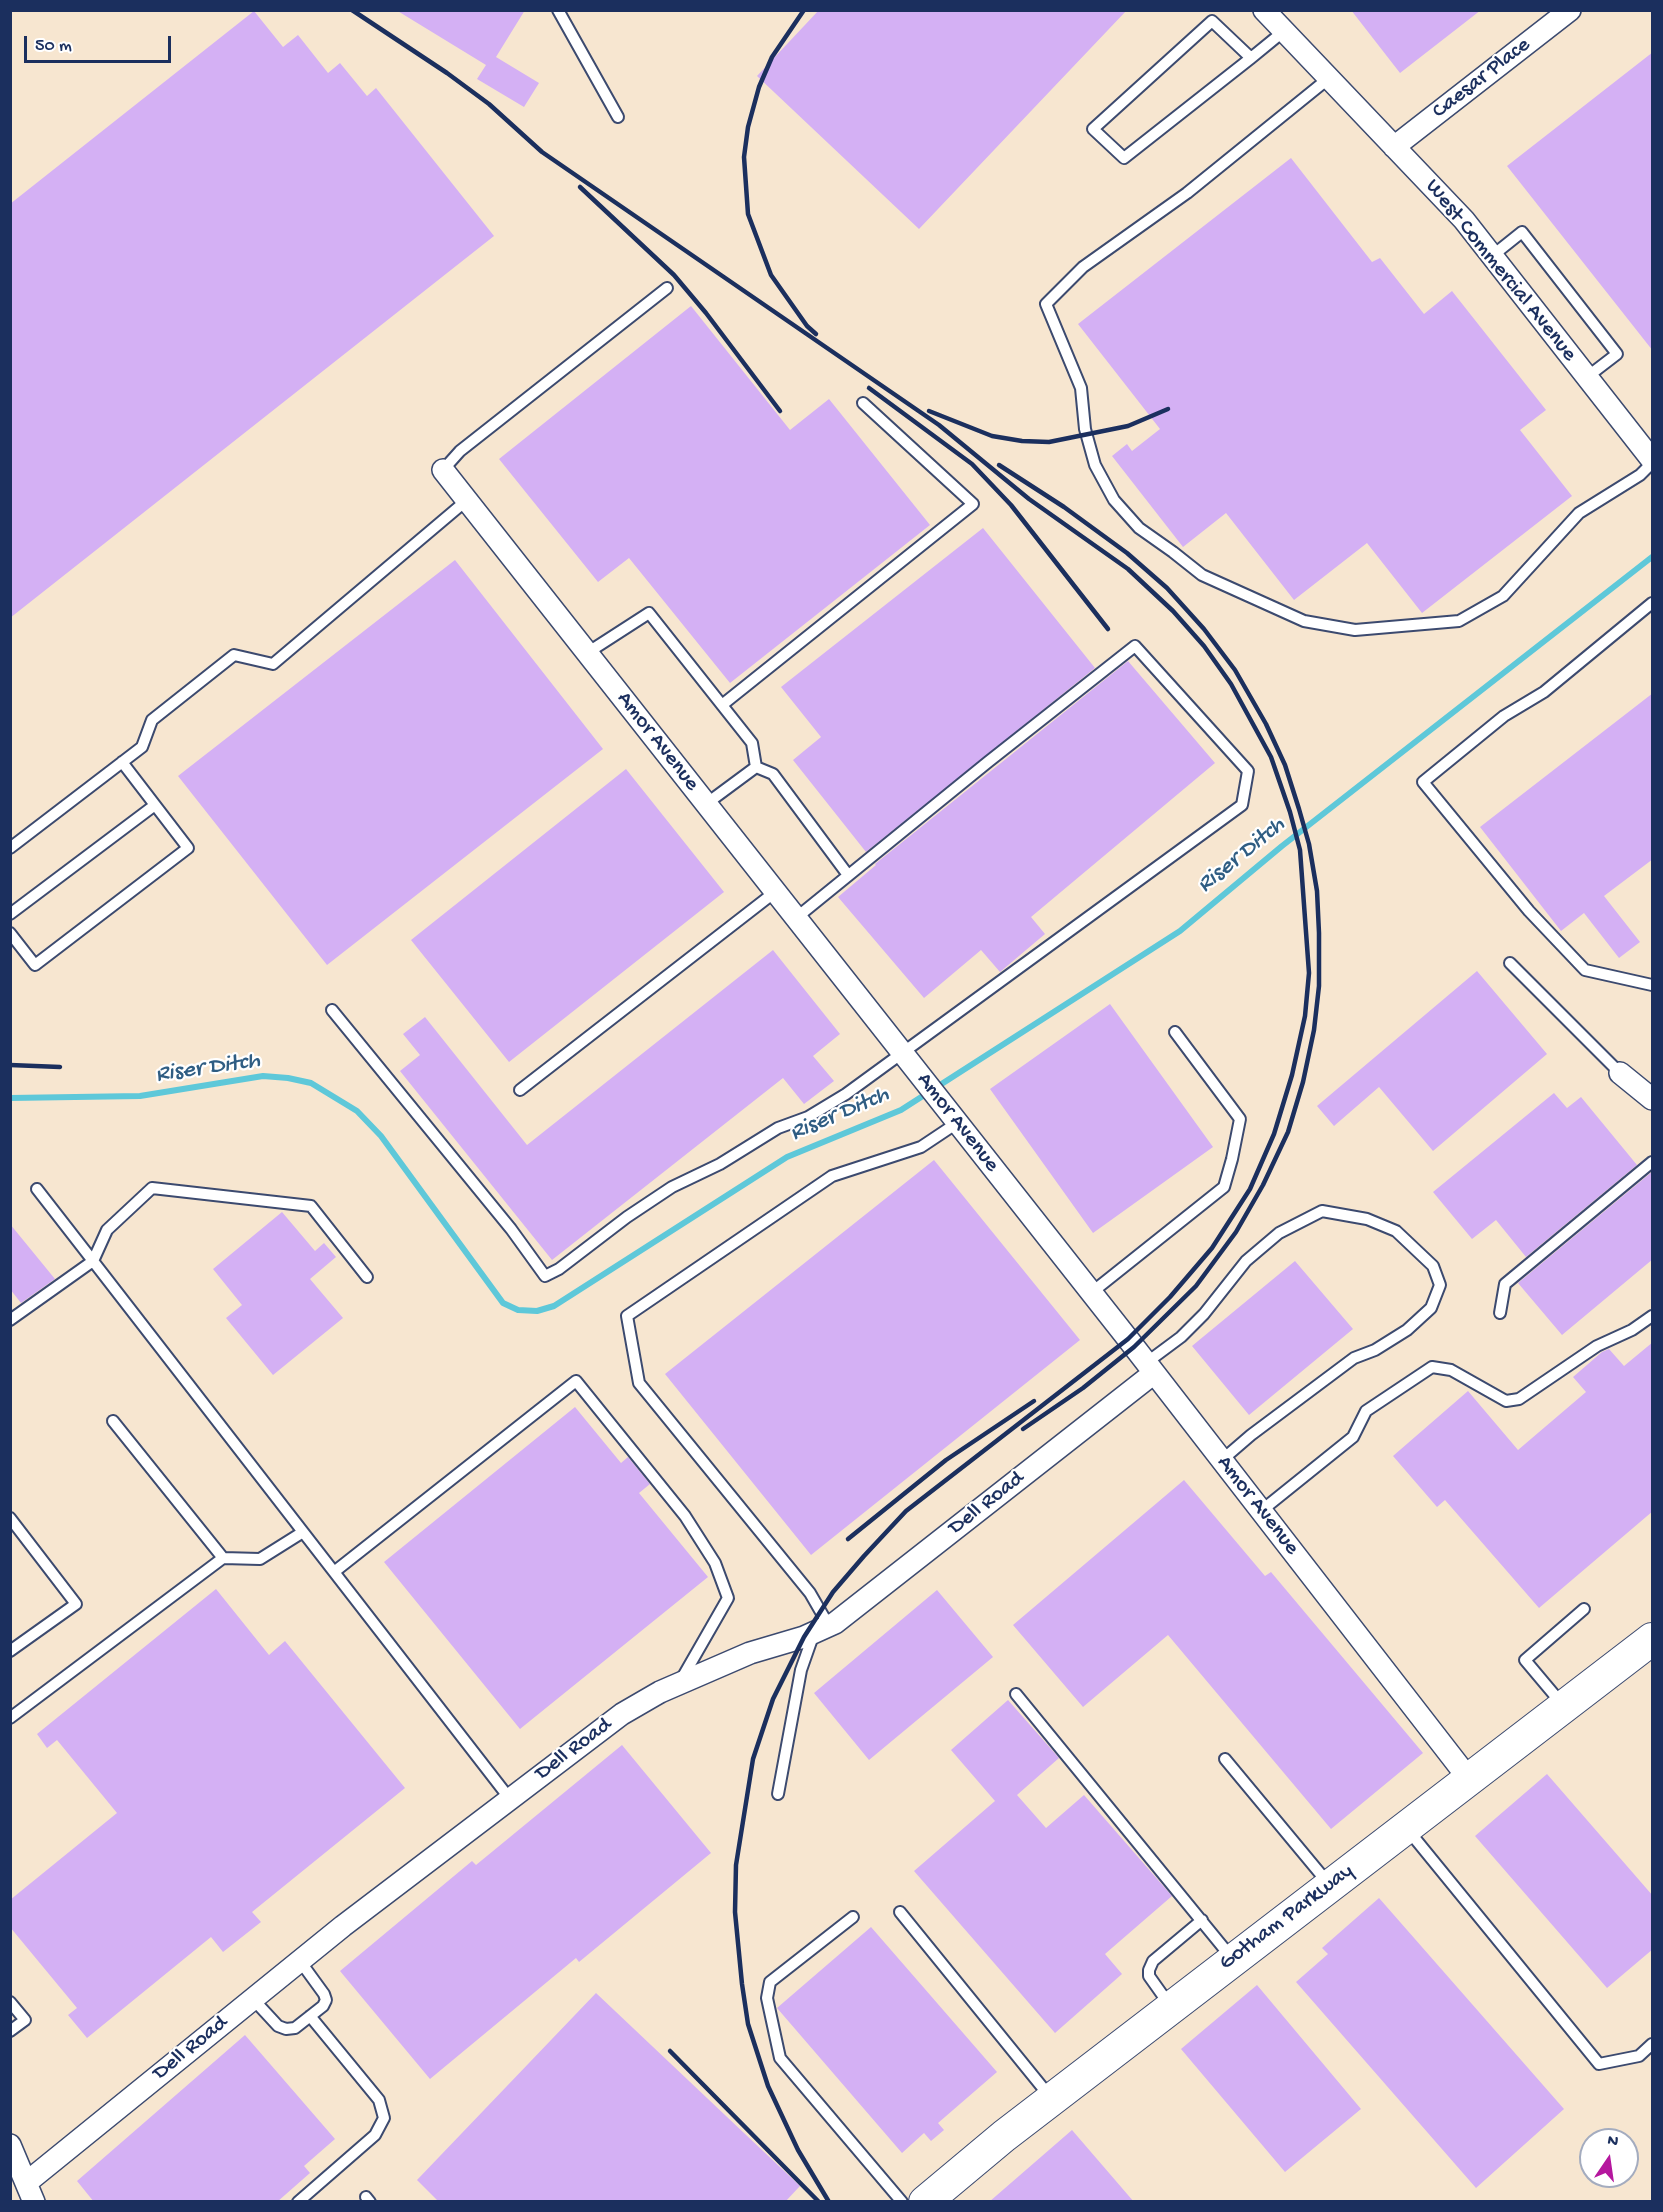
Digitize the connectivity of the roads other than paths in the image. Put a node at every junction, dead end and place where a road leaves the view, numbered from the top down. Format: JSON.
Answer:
{"nodes":[{"id":1,"x":558,"y":10,"type":"edge"},
{"id":2,"x":1264,"y":10,"type":"edge"},
{"id":3,"x":1570,"y":10,"type":"edge"},
{"id":4,"x":1284,"y":31,"type":"junction"},
{"id":5,"x":1251,"y":58,"type":"junction"},
{"id":6,"x":1329,"y":78,"type":"junction"},
{"id":7,"x":618,"y":117,"type":"dead end"},
{"id":8,"x":1394,"y":147,"type":"junction"},
{"id":9,"x":1492,"y":256,"type":"junction"},
{"id":10,"x":667,"y":288,"type":"dead end"},
{"id":11,"x":1587,"y":377,"type":"junction"},
{"id":12,"x":862,"y":404,"type":"dead end"},
{"id":13,"x":1653,"y":462,"type":"edge"},
{"id":14,"x":443,"y":470,"type":"joint"},
{"id":15,"x":466,"y":500,"type":"junction"},
{"id":16,"x":1653,"y":603,"type":"edge"},
{"id":17,"x":587,"y":653,"type":"junction"},
{"id":18,"x":722,"y":705,"type":"junction"},
{"id":19,"x":122,"y":762,"type":"junction"},
{"id":20,"x":756,"y":767,"type":"junction"},
{"id":21,"x":706,"y":804,"type":"junction"},
{"id":22,"x":154,"y":805,"type":"junction"},
{"id":23,"x":10,"y":848,"type":"edge"},
{"id":24,"x":848,"y":875,"type":"junction"},
{"id":25,"x":775,"y":891,"type":"junction"},
{"id":26,"x":10,"y":914,"type":"edge"},
{"id":27,"x":796,"y":918,"type":"junction"},
{"id":28,"x":10,"y":933,"type":"edge"},
{"id":29,"x":1510,"y":963,"type":"dead end"},
{"id":30,"x":1653,"y":985,"type":"edge"},
{"id":31,"x":332,"y":1010,"type":"dead end"},
{"id":32,"x":1175,"y":1032,"type":"dead end"},
{"id":33,"x":902,"y":1052,"type":"junction"},
{"id":34,"x":1620,"y":1073,"type":"joint"},
{"id":35,"x":520,"y":1090,"type":"dead end"},
{"id":36,"x":1652,"y":1099,"type":"edge"},
{"id":37,"x":957,"y":1123,"type":"junction"},
{"id":38,"x":1653,"y":1162,"type":"edge"},
{"id":39,"x":38,"y":1189,"type":"dead end"},
{"id":40,"x":93,"y":1261,"type":"junction"},
{"id":41,"x":367,"y":1277,"type":"dead end"},
{"id":42,"x":1091,"y":1293,"type":"junction"},
{"id":43,"x":1500,"y":1313,"type":"dead end"},
{"id":44,"x":1653,"y":1316,"type":"edge"},
{"id":45,"x":10,"y":1320,"type":"edge"},
{"id":46,"x":1150,"y":1368,"type":"junction"},
{"id":47,"x":112,"y":1421,"type":"dead end"},
{"id":48,"x":1222,"y":1460,"type":"junction"},
{"id":49,"x":1261,"y":1511,"type":"junction"},
{"id":50,"x":10,"y":1518,"type":"edge"},
{"id":51,"x":303,"y":1532,"type":"junction"},
{"id":52,"x":223,"y":1558,"type":"junction"},
{"id":53,"x":334,"y":1572,"type":"junction"},
{"id":54,"x":1584,"y":1609,"type":"dead end"},
{"id":55,"x":822,"y":1629,"type":"junction"},
{"id":56,"x":1653,"y":1639,"type":"edge"},
{"id":57,"x":10,"y":1651,"type":"edge"},
{"id":58,"x":678,"y":1684,"type":"junction"},
{"id":59,"x":1016,"y":1694,"type":"dead end"},
{"id":60,"x":1564,"y":1707,"type":"junction"},
{"id":61,"x":10,"y":1718,"type":"edge"},
{"id":62,"x":1225,"y":1759,"type":"dead end"},
{"id":63,"x":1469,"y":1779,"type":"junction"},
{"id":64,"x":778,"y":1794,"type":"dead end"},
{"id":65,"x":510,"y":1799,"type":"junction"},
{"id":66,"x":1406,"y":1828,"type":"junction"},
{"id":67,"x":1330,"y":1885,"type":"junction"},
{"id":68,"x":900,"y":1912,"type":"dead end"},
{"id":69,"x":853,"y":1917,"type":"dead end"},
{"id":70,"x":1202,"y":1920,"type":"junction"},
{"id":71,"x":1233,"y":1960,"type":"junction"},
{"id":72,"x":300,"y":1961,"type":"junction"},
{"id":73,"x":253,"y":1999,"type":"junction"},
{"id":74,"x":10,"y":2002,"type":"edge"},
{"id":75,"x":1171,"y":2008,"type":"junction"},
{"id":76,"x":310,"y":2016,"type":"junction"},
{"id":77,"x":10,"y":2031,"type":"edge"},
{"id":78,"x":1653,"y":2044,"type":"edge"},
{"id":79,"x":1052,"y":2100,"type":"junction"},
{"id":80,"x":10,"y":2145,"type":"edge"},
{"id":81,"x":30,"y":2192,"type":"edge"},
{"id":82,"x":298,"y":2202,"type":"edge"},
{"id":83,"x":902,"y":2202,"type":"edge"},
{"id":84,"x":925,"y":2202,"type":"edge"}],
"edges":[{"from":1,"to":7,"type":"lane"},
{"from":2,"to":4,"type":"street","name":"West Commercial Avenue"},
{"from":3,"to":8,"type":"street","name":"Caesar Place"},
{"from":4,"to":5,"type":"lane"},
{"from":4,"to":6,"type":"street","name":"West Commercial Avenue"},
{"from":5,"to":5,"type":"lane"},
{"from":6,"to":8,"type":"street","name":"West Commercial Avenue"},
{"from":6,"to":13,"type":"lane"},
{"from":8,"to":9,"type":"street","name":"West Commercial Avenue"},
{"from":9,"to":11,"type":"street","name":"West Commercial Avenue"},
{"from":9,"to":11,"type":"lane"},
{"from":10,"to":14,"type":"lane"},
{"from":11,"to":13,"type":"street","name":"West Commercial Avenue"},
{"from":12,"to":18,"type":"lane"},
{"from":14,"to":15,"type":"street","name":"Amor Avenue"},
{"from":15,"to":17,"type":"street","name":"Amor Avenue"},
{"from":15,"to":19,"type":"lane"},
{"from":16,"to":30,"type":"lane"},
{"from":17,"to":18,"type":"lane"},
{"from":17,"to":21,"type":"street","name":"Amor Avenue"},
{"from":18,"to":20,"type":"lane"},
{"from":19,"to":22,"type":"lane"},
{"from":19,"to":23,"type":"lane"},
{"from":20,"to":21,"type":"lane"},
{"from":20,"to":24,"type":"lane"},
{"from":21,"to":25,"type":"street","name":"Amor Avenue"},
{"from":22,"to":26,"type":"lane"},
{"from":22,"to":28,"type":"lane"},
{"from":24,"to":27,"type":"lane"},
{"from":24,"to":33,"type":"lane"},
{"from":25,"to":27,"type":"street","name":"Amor Avenue"},
{"from":25,"to":35,"type":"lane"},
{"from":27,"to":33,"type":"street","name":"Amor Avenue"},
{"from":29,"to":34,"type":"lane"},
{"from":31,"to":33,"type":"lane"},
{"from":32,"to":42,"type":"lane"},
{"from":33,"to":37,"type":"street","name":"Amor Avenue"},
{"from":34,"to":36,"type":"street"},
{"from":37,"to":42,"type":"street","name":"Amor Avenue"},
{"from":37,"to":55,"type":"lane"},
{"from":38,"to":43,"type":"lane"},
{"from":39,"to":40,"type":"lane"},
{"from":40,"to":41,"type":"lane"},
{"from":40,"to":45,"type":"lane"},
{"from":40,"to":51,"type":"lane"},
{"from":42,"to":46,"type":"street","name":"Amor Avenue"},
{"from":44,"to":49,"type":"lane"},
{"from":46,"to":48,"type":"street","name":"Amor Avenue"},
{"from":46,"to":48,"type":"lane"},
{"from":46,"to":55,"type":"street","name":"Dell Road"},
{"from":47,"to":52,"type":"lane"},
{"from":48,"to":49,"type":"street","name":"Amor Avenue"},
{"from":49,"to":63,"type":"street","name":"Amor Avenue"},
{"from":50,"to":57,"type":"lane"},
{"from":51,"to":52,"type":"lane"},
{"from":51,"to":53,"type":"lane"},
{"from":52,"to":61,"type":"lane"},
{"from":53,"to":58,"type":"lane"},
{"from":53,"to":65,"type":"lane"},
{"from":54,"to":60,"type":"lane"},
{"from":55,"to":58,"type":"street","name":"Dell Road"},
{"from":55,"to":64,"type":"lane"},
{"from":56,"to":60,"type":"street","name":"Gotham Parkway"},
{"from":58,"to":65,"type":"street","name":"Dell Road"},
{"from":59,"to":70,"type":"lane"},
{"from":60,"to":63,"type":"street","name":"Gotham Parkway"},
{"from":62,"to":67,"type":"lane"},
{"from":63,"to":66,"type":"street","name":"Gotham Parkway"},
{"from":65,"to":72,"type":"street","name":"Dell Road"},
{"from":66,"to":67,"type":"street","name":"Gotham Parkway"},
{"from":66,"to":78,"type":"lane"},
{"from":67,"to":71,"type":"street","name":"Gotham Parkway"},
{"from":68,"to":79,"type":"lane"},
{"from":69,"to":83,"type":"lane"},
{"from":70,"to":71,"type":"lane"},
{"from":70,"to":75,"type":"lane"},
{"from":71,"to":75,"type":"street","name":"Gotham Parkway"},
{"from":72,"to":73,"type":"street","name":"Dell Road"},
{"from":72,"to":76,"type":"lane"},
{"from":73,"to":76,"type":"lane"},
{"from":73,"to":81,"type":"street","name":"Dell Road"},
{"from":74,"to":77,"type":"lane"},
{"from":75,"to":79,"type":"street","name":"Gotham Parkway"},
{"from":76,"to":82,"type":"lane"},
{"from":79,"to":84,"type":"street","name":"Gotham Parkway"},
{"from":80,"to":81,"type":"street"}]}
